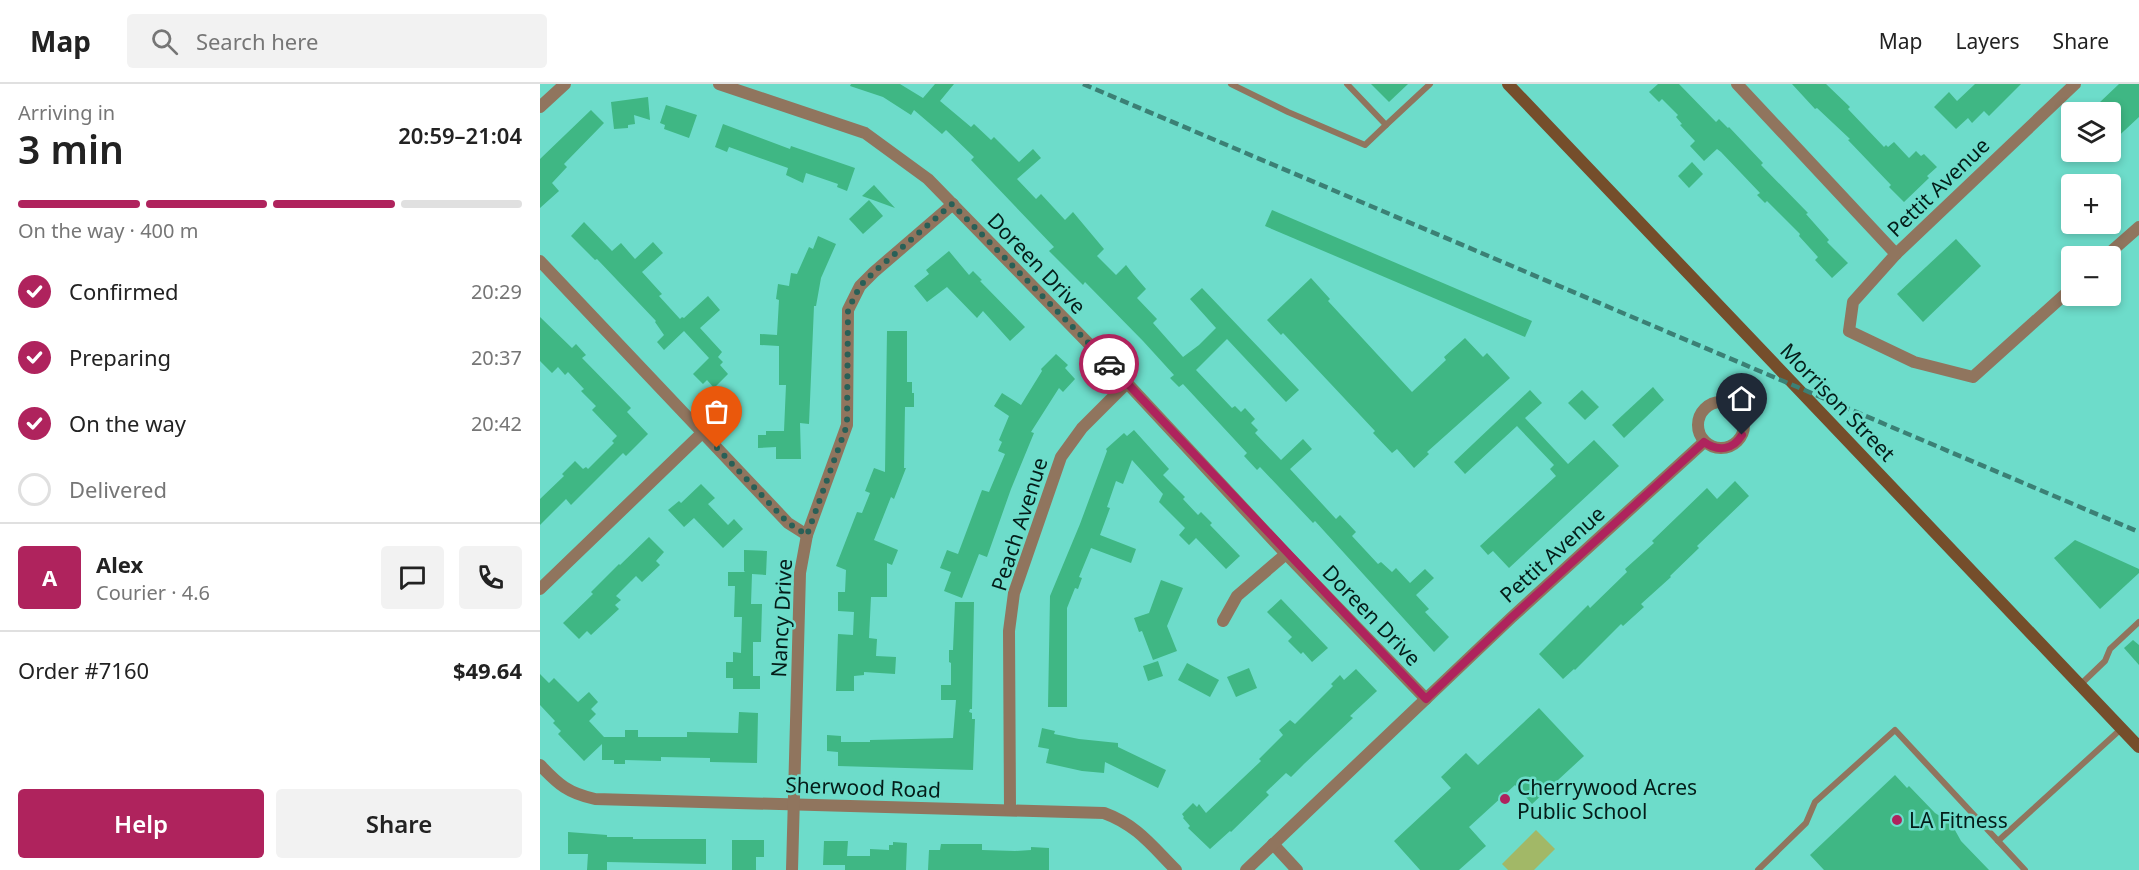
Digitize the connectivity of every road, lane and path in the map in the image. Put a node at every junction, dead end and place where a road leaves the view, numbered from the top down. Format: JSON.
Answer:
{"nodes":[{"id":1,"x":565,"y":84,"type":"edge"},
{"id":2,"x":719,"y":84,"type":"edge"},
{"id":3,"x":1232,"y":84,"type":"edge"},
{"id":4,"x":1347,"y":84,"type":"edge"},
{"id":5,"x":1430,"y":84,"type":"edge"},
{"id":6,"x":1508,"y":84,"type":"edge"},
{"id":7,"x":1737,"y":84,"type":"edge"},
{"id":8,"x":2075,"y":84,"type":"edge"},
{"id":9,"x":540,"y":107,"type":"edge"},
{"id":10,"x":1386,"y":125,"type":"junction"},
{"id":11,"x":952,"y":204,"type":"junction"},
{"id":12,"x":2139,"y":226,"type":"edge"},
{"id":13,"x":2117,"y":246,"type":"edge"},
{"id":14,"x":1896,"y":254,"type":"junction"},
{"id":15,"x":543,"y":270,"type":"edge"},
{"id":16,"x":2061,"y":298,"type":"edge"},
{"id":17,"x":1127,"y":383,"type":"junction"},
{"id":18,"x":702,"y":433,"type":"junction"},
{"id":19,"x":1704,"y":442,"type":"dead end"},
{"id":20,"x":807,"y":535,"type":"junction"},
{"id":21,"x":1286,"y":554,"type":"junction"},
{"id":22,"x":540,"y":589,"type":"edge"},
{"id":23,"x":1223,"y":621,"type":"dead end"},
{"id":24,"x":2139,"y":622,"type":"edge"},
{"id":25,"x":2079,"y":685,"type":"junction"},
{"id":26,"x":1426,"y":699,"type":"junction"},
{"id":27,"x":2121,"y":729,"type":"junction"},
{"id":28,"x":2139,"y":747,"type":"edge"},
{"id":29,"x":540,"y":765,"type":"edge"},
{"id":30,"x":794,"y":804,"type":"junction"},
{"id":31,"x":1010,"y":810,"type":"junction"},
{"id":32,"x":1998,"y":842,"type":"junction"},
{"id":33,"x":1273,"y":844,"type":"junction"},
{"id":34,"x":792,"y":870,"type":"edge"},
{"id":35,"x":1176,"y":870,"type":"edge"},
{"id":36,"x":1246,"y":870,"type":"edge"},
{"id":37,"x":1297,"y":870,"type":"edge"},
{"id":38,"x":1758,"y":870,"type":"edge"},
{"id":39,"x":2025,"y":870,"type":"edge"}],
"edges":[{"from":1,"to":9,"type":"street"},
{"from":2,"to":11,"type":"street","name":"Doreen Drive"},
{"from":3,"to":10,"type":"lane"},
{"from":4,"to":10,"type":"lane"},
{"from":5,"to":10,"type":"lane"},
{"from":6,"to":25,"type":"street","name":"Morrison Street"},
{"from":7,"to":14,"type":"street"},
{"from":8,"to":14,"type":"street","name":"Pettit Avenue"},
{"from":11,"to":17,"type":"street","name":"Doreen Drive"},
{"from":11,"to":20,"type":"street","name":"Nancy Drive"},
{"from":12,"to":13,"type":"street"},
{"from":14,"to":16,"type":"street","name":"Pettit Avenue"},
{"from":15,"to":18,"type":"street"},
{"from":17,"to":21,"type":"street","name":"Doreen Drive"},
{"from":17,"to":31,"type":"street","name":"Peach Avenue"},
{"from":18,"to":20,"type":"street"},
{"from":18,"to":22,"type":"street"},
{"from":19,"to":26,"type":"street","name":"Pettit Avenue"},
{"from":20,"to":30,"type":"street","name":"Nancy Drive"},
{"from":21,"to":23,"type":"street"},
{"from":21,"to":26,"type":"street","name":"Doreen Drive"},
{"from":24,"to":25,"type":"lane"},
{"from":25,"to":27,"type":"street","name":"Morrison Street"},
{"from":26,"to":33,"type":"street","name":"Pettit Avenue"},
{"from":27,"to":28,"type":"street","name":"Morrison Street"},
{"from":27,"to":32,"type":"lane"},
{"from":29,"to":30,"type":"street","name":"Sherwood Road"},
{"from":30,"to":31,"type":"street","name":"Sherwood Road"},
{"from":30,"to":34,"type":"street","name":"Nancy Drive"},
{"from":31,"to":35,"type":"street","name":"Sherwood Road"},
{"from":32,"to":38,"type":"lane"},
{"from":32,"to":39,"type":"lane"},
{"from":33,"to":36,"type":"street","name":"Pettit Avenue"},
{"from":33,"to":37,"type":"street"}]}
